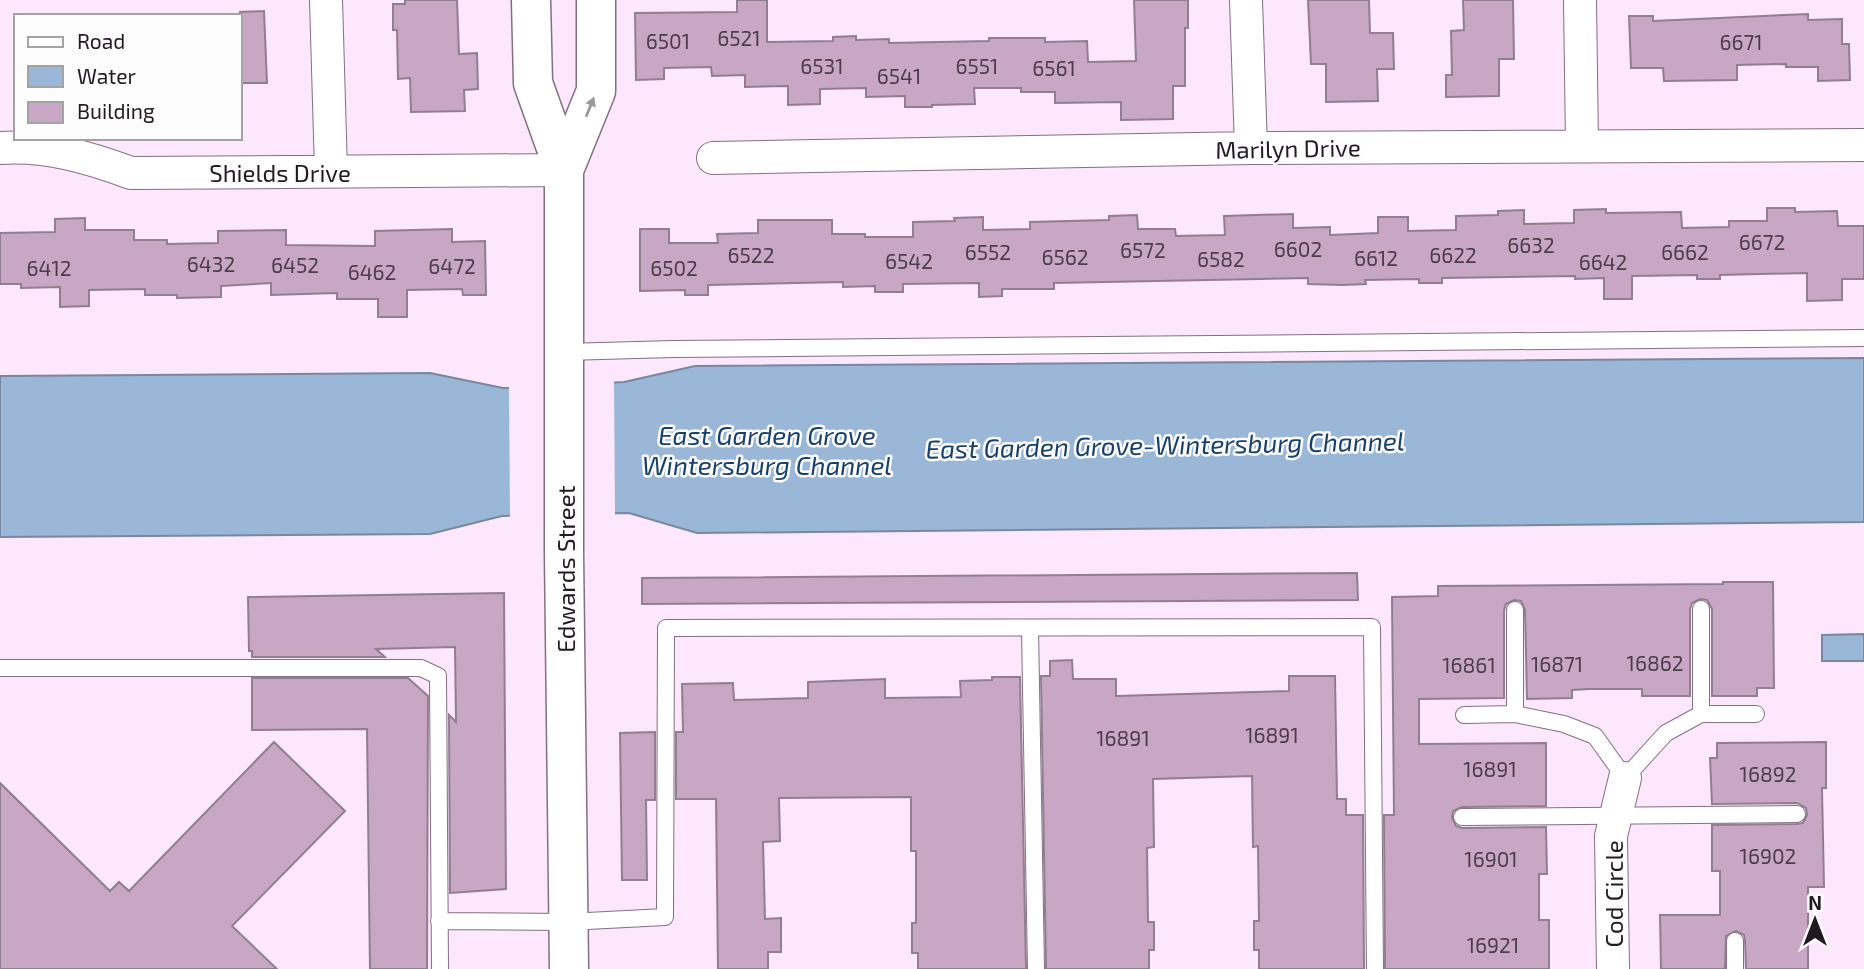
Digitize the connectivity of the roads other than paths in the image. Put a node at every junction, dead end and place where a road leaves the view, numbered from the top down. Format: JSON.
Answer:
{"nodes":[{"id":1,"x":326,"y":0,"type":"edge"},
{"id":2,"x":531,"y":0,"type":"edge"},
{"id":3,"x":596,"y":0,"type":"edge"},
{"id":4,"x":1246,"y":0,"type":"edge"},
{"id":5,"x":1580,"y":0,"type":"edge"},
{"id":6,"x":1864,"y":145,"type":"edge"},
{"id":7,"x":1582,"y":146,"type":"junction"},
{"id":8,"x":0,"y":148,"type":"edge"},
{"id":9,"x":1251,"y":148,"type":"junction"},
{"id":10,"x":713,"y":158,"type":"dead end"},
{"id":11,"x":564,"y":170,"type":"junction"},
{"id":12,"x":331,"y":171,"type":"junction"},
{"id":13,"x":1864,"y":338,"type":"edge"},
{"id":14,"x":565,"y":359,"type":"junction"},
{"id":15,"x":1700,"y":609,"type":"dead end"},
{"id":16,"x":1515,"y":610,"type":"dead end"},
{"id":17,"x":1030,"y":629,"type":"junction"},
{"id":18,"x":0,"y":668,"type":"edge"},
{"id":19,"x":1515,"y":714,"type":"junction"},
{"id":20,"x":1701,"y":714,"type":"junction"},
{"id":21,"x":1756,"y":714,"type":"dead end"},
{"id":22,"x":1464,"y":715,"type":"dead end"},
{"id":23,"x":1625,"y":778,"type":"junction"},
{"id":24,"x":1797,"y":814,"type":"dead end"},
{"id":25,"x":1616,"y":815,"type":"junction"},
{"id":26,"x":1462,"y":817,"type":"dead end"},
{"id":27,"x":439,"y":921,"type":"junction"},
{"id":28,"x":568,"y":922,"type":"junction"},
{"id":29,"x":1735,"y":941,"type":"dead end"},
{"id":30,"x":440,"y":969,"type":"edge"},
{"id":31,"x":569,"y":969,"type":"edge"},
{"id":32,"x":1036,"y":969,"type":"edge"},
{"id":33,"x":1375,"y":969,"type":"edge"},
{"id":34,"x":1613,"y":969,"type":"edge"},
{"id":35,"x":1735,"y":969,"type":"edge"}],
"edges":[{"from":1,"to":12,"type":"street"},
{"from":2,"to":11,"type":"main road","name":"Edwards Street"},
{"from":11,"to":3,"type":"main road","name":"Edwards Street","one_way":true},
{"from":4,"to":9,"type":"street"},
{"from":5,"to":7,"type":"street"},
{"from":6,"to":7,"type":"street","name":"Marilyn Drive"},
{"from":7,"to":9,"type":"street","name":"Marilyn Drive"},
{"from":8,"to":12,"type":"street","name":"Shields Drive"},
{"from":9,"to":10,"type":"street","name":"Marilyn Drive"},
{"from":11,"to":12,"type":"street","name":"Shields Drive"},
{"from":11,"to":14,"type":"main road","name":"Edwards Street"},
{"from":13,"to":14,"type":"lane"},
{"from":14,"to":28,"type":"main road","name":"Edwards Street"},
{"from":15,"to":20,"type":"lane"},
{"from":16,"to":19,"type":"lane"},
{"from":17,"to":28,"type":"lane"},
{"from":17,"to":32,"type":"lane"},
{"from":17,"to":33,"type":"lane"},
{"from":18,"to":27,"type":"lane"},
{"from":19,"to":22,"type":"lane"},
{"from":19,"to":23,"type":"lane"},
{"from":20,"to":21,"type":"lane"},
{"from":20,"to":23,"type":"lane"},
{"from":23,"to":25,"type":"street","name":"Cod Circle"},
{"from":24,"to":25,"type":"lane"},
{"from":25,"to":26,"type":"lane"},
{"from":25,"to":34,"type":"street","name":"Cod Circle"},
{"from":27,"to":28,"type":"lane"},
{"from":27,"to":30,"type":"lane"},
{"from":28,"to":31,"type":"main road","name":"Edwards Street"},
{"from":29,"to":35,"type":"lane"}]}
